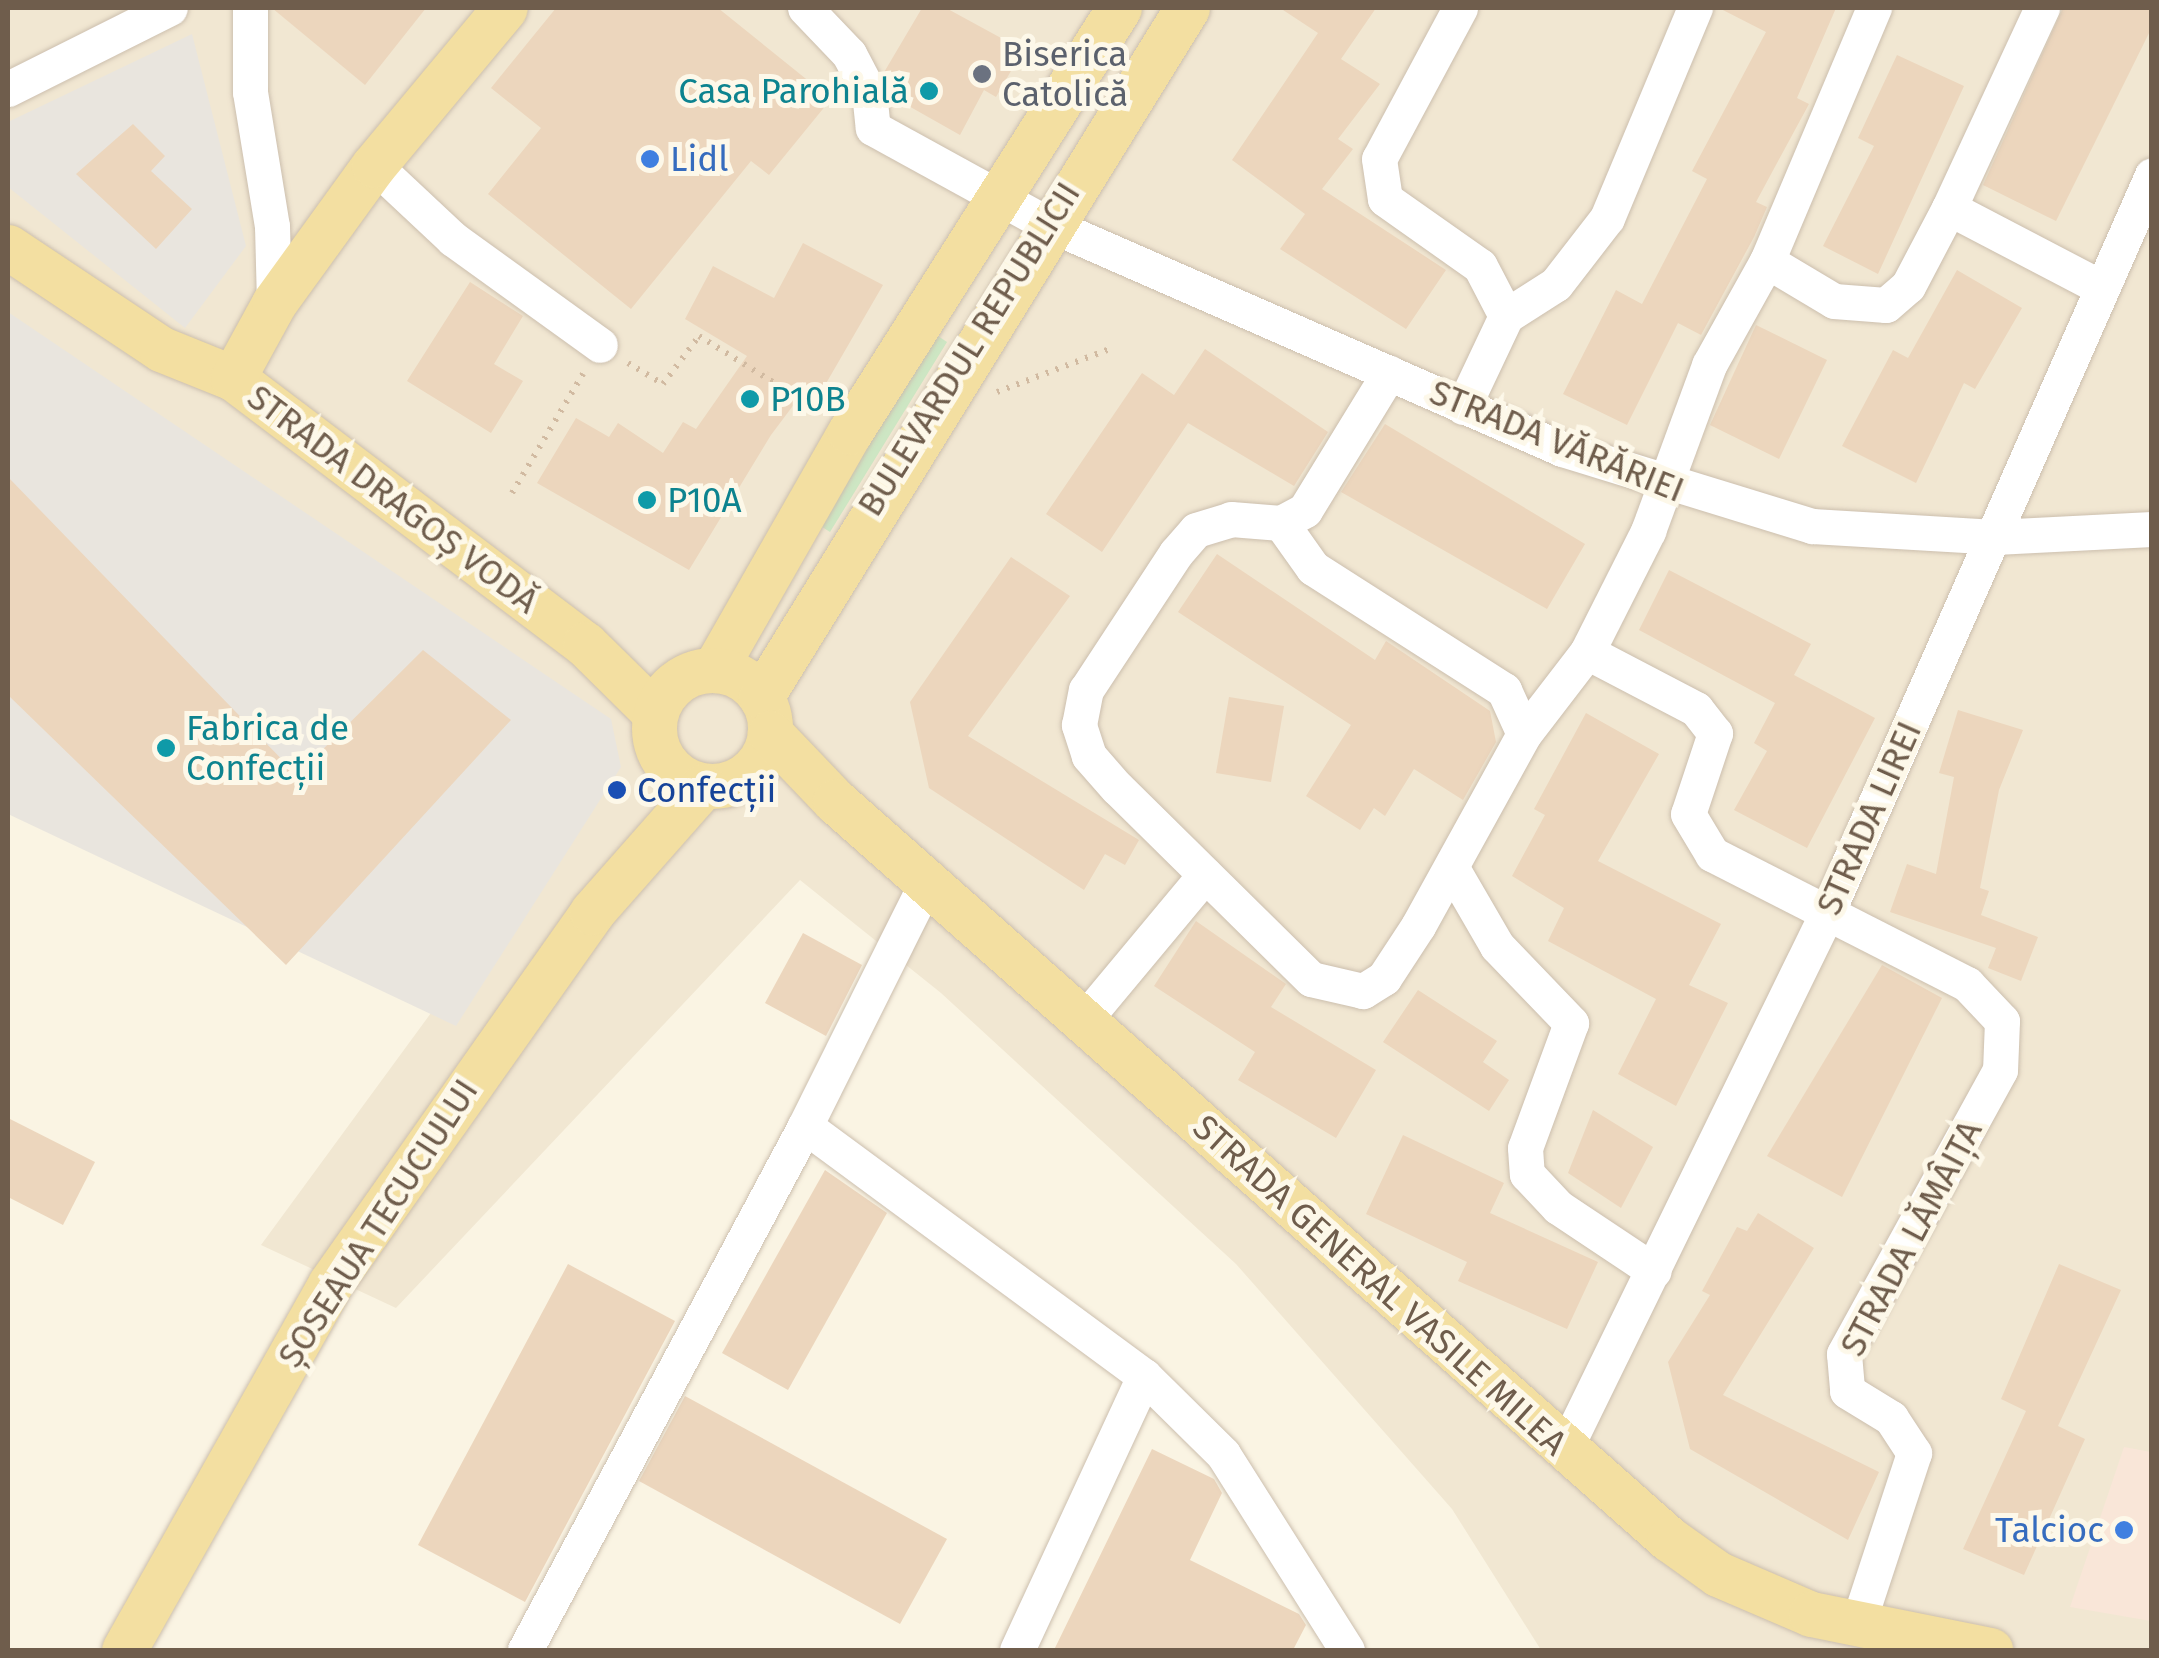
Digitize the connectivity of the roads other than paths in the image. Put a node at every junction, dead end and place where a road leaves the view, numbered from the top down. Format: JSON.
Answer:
{"nodes":[{"id":1,"x":170,"y":8,"type":"edge"},
{"id":2,"x":250,"y":8,"type":"edge"},
{"id":3,"x":504,"y":8,"type":"edge"},
{"id":4,"x":805,"y":8,"type":"edge"},
{"id":5,"x":1119,"y":8,"type":"edge"},
{"id":6,"x":1188,"y":8,"type":"edge"},
{"id":7,"x":1460,"y":8,"type":"edge"},
{"id":8,"x":1696,"y":8,"type":"edge"},
{"id":9,"x":1874,"y":8,"type":"edge"},
{"id":10,"x":2042,"y":8,"type":"edge"},
{"id":11,"x":842,"y":19,"type":"edge"},
{"id":12,"x":8,"y":89,"type":"edge"},
{"id":13,"x":374,"y":165,"type":"junction"},
{"id":14,"x":2152,"y":176,"type":"edge"},
{"id":15,"x":998,"y":198,"type":"junction"},
{"id":16,"x":1949,"y":208,"type":"junction"},
{"id":17,"x":1046,"y":224,"type":"junction"},
{"id":18,"x":8,"y":247,"type":"edge"},
{"id":19,"x":1767,"y":260,"type":"junction"},
{"id":20,"x":2100,"y":287,"type":"junction"},
{"id":21,"x":274,"y":303,"type":"junction"},
{"id":22,"x":1506,"y":316,"type":"junction"},
{"id":23,"x":600,"y":344,"type":"road end"},
{"id":24,"x":1389,"y":373,"type":"junction"},
{"id":25,"x":233,"y":378,"type":"junction"},
{"id":26,"x":1463,"y":407,"type":"junction"},
{"id":27,"x":1666,"y":488,"type":"junction"},
{"id":28,"x":1281,"y":523,"type":"junction"},
{"id":29,"x":2152,"y":529,"type":"edge"},
{"id":30,"x":1995,"y":538,"type":"junction"},
{"id":31,"x":1588,"y":652,"type":"junction"},
{"id":32,"x":682,"y":688,"type":"junction"},
{"id":33,"x":761,"y":734,"type":"junction"},
{"id":34,"x":1524,"y":734,"type":"junction"},
{"id":35,"x":686,"y":776,"type":"junction"},
{"id":36,"x":1453,"y":870,"type":"junction"},
{"id":37,"x":1204,"y":875,"type":"junction"},
{"id":38,"x":928,"y":879,"type":"junction"},
{"id":39,"x":1826,"y":913,"type":"junction"},
{"id":40,"x":1084,"y":1020,"type":"junction"},
{"id":41,"x":805,"y":1126,"type":"junction"},
{"id":42,"x":1654,"y":1270,"type":"junction"},
{"id":43,"x":1144,"y":1376,"type":"junction"},
{"id":44,"x":1564,"y":1450,"type":"junction"},
{"id":45,"x":1857,"y":1626,"type":"junction"},
{"id":46,"x":124,"y":1650,"type":"edge"},
{"id":47,"x":525,"y":1650,"type":"edge"},
{"id":48,"x":1017,"y":1650,"type":"edge"},
{"id":49,"x":1347,"y":1650,"type":"edge"},
{"id":50,"x":1990,"y":1650,"type":"edge"}],
"edges":[{"from":1,"to":12,"type":"street"},
{"from":2,"to":21,"type":"street"},
{"from":3,"to":13,"type":"main road","name":"STRADA DRAGOȘ VODĂ"},
{"from":4,"to":11,"type":"street"},
{"from":5,"to":15,"type":"main road","name":"BULEVARDUL REPUBLICII"},
{"from":6,"to":17,"type":"main road","name":"BULEVARDUL REPUBLICII"},
{"from":7,"to":22,"type":"street"},
{"from":8,"to":22,"type":"street"},
{"from":9,"to":19,"type":"street"},
{"from":10,"to":16,"type":"street"},
{"from":11,"to":15,"type":"street","name":"STRADA VĂRĂRIEI"},
{"from":13,"to":21,"type":"main road","name":"STRADA DRAGOȘ VODĂ"},
{"from":13,"to":23,"type":"street"},
{"from":14,"to":20,"type":"street","name":"STRADA LIREI"},
{"from":15,"to":17,"type":"street","name":"STRADA VĂRĂRIEI"},
{"from":15,"to":32,"type":"main road","name":"BULEVARDUL REPUBLICII"},
{"from":16,"to":19,"type":"street"},
{"from":16,"to":20,"type":"street"},
{"from":17,"to":24,"type":"street","name":"STRADA VĂRĂRIEI"},
{"from":17,"to":33,"type":"main road","name":"BULEVARDUL REPUBLICII"},
{"from":18,"to":25,"type":"main road"},
{"from":19,"to":27,"type":"street"},
{"from":20,"to":30,"type":"street","name":"STRADA LIREI"},
{"from":21,"to":25,"type":"main road","name":"STRADA DRAGOȘ VODĂ"},
{"from":22,"to":26,"type":"street"},
{"from":24,"to":26,"type":"street","name":"STRADA VĂRĂRIEI"},
{"from":24,"to":28,"type":"street"},
{"from":25,"to":32,"type":"main road","name":"STRADA DRAGOȘ VODĂ"},
{"from":26,"to":27,"type":"street","name":"STRADA VĂRĂRIEI"},
{"from":27,"to":30,"type":"street","name":"STRADA VĂRĂRIEI"},
{"from":27,"to":31,"type":"street"},
{"from":28,"to":34,"type":"street"},
{"from":28,"to":37,"type":"street"},
{"from":29,"to":30,"type":"street","name":"STRADA VĂRĂRIEI"},
{"from":30,"to":39,"type":"street","name":"STRADA LIREI"},
{"from":31,"to":34,"type":"street"},
{"from":31,"to":39,"type":"street"},
{"from":32,"to":33,"type":"main road","name":"STRADA DRAGOȘ VODĂ"},
{"from":32,"to":35,"type":"main road"},
{"from":33,"to":35,"type":"main road"},
{"from":33,"to":38,"type":"main road","name":"STRADA GENERAL VASILE MILEA"},
{"from":34,"to":36,"type":"street"},
{"from":35,"to":46,"type":"main road","name":"ȘOSEAUA TECUCIULUI"},
{"from":36,"to":37,"type":"street"},
{"from":36,"to":42,"type":"street"},
{"from":37,"to":40,"type":"street"},
{"from":38,"to":40,"type":"main road","name":"STRADA GENERAL VASILE MILEA"},
{"from":38,"to":41,"type":"street"},
{"from":39,"to":42,"type":"street","name":"STRADA LIREI"},
{"from":39,"to":45,"type":"street","name":"STRADA LĂMÂIȚA"},
{"from":40,"to":44,"type":"main road","name":"STRADA GENERAL VASILE MILEA"},
{"from":41,"to":43,"type":"street"},
{"from":41,"to":47,"type":"street"},
{"from":42,"to":44,"type":"street","name":"STRADA LIREI"},
{"from":43,"to":48,"type":"street"},
{"from":43,"to":49,"type":"street"},
{"from":44,"to":45,"type":"main road","name":"STRADA GENERAL VASILE MILEA"},
{"from":45,"to":50,"type":"main road","name":"STRADA GENERAL VASILE MILEA"}]}
